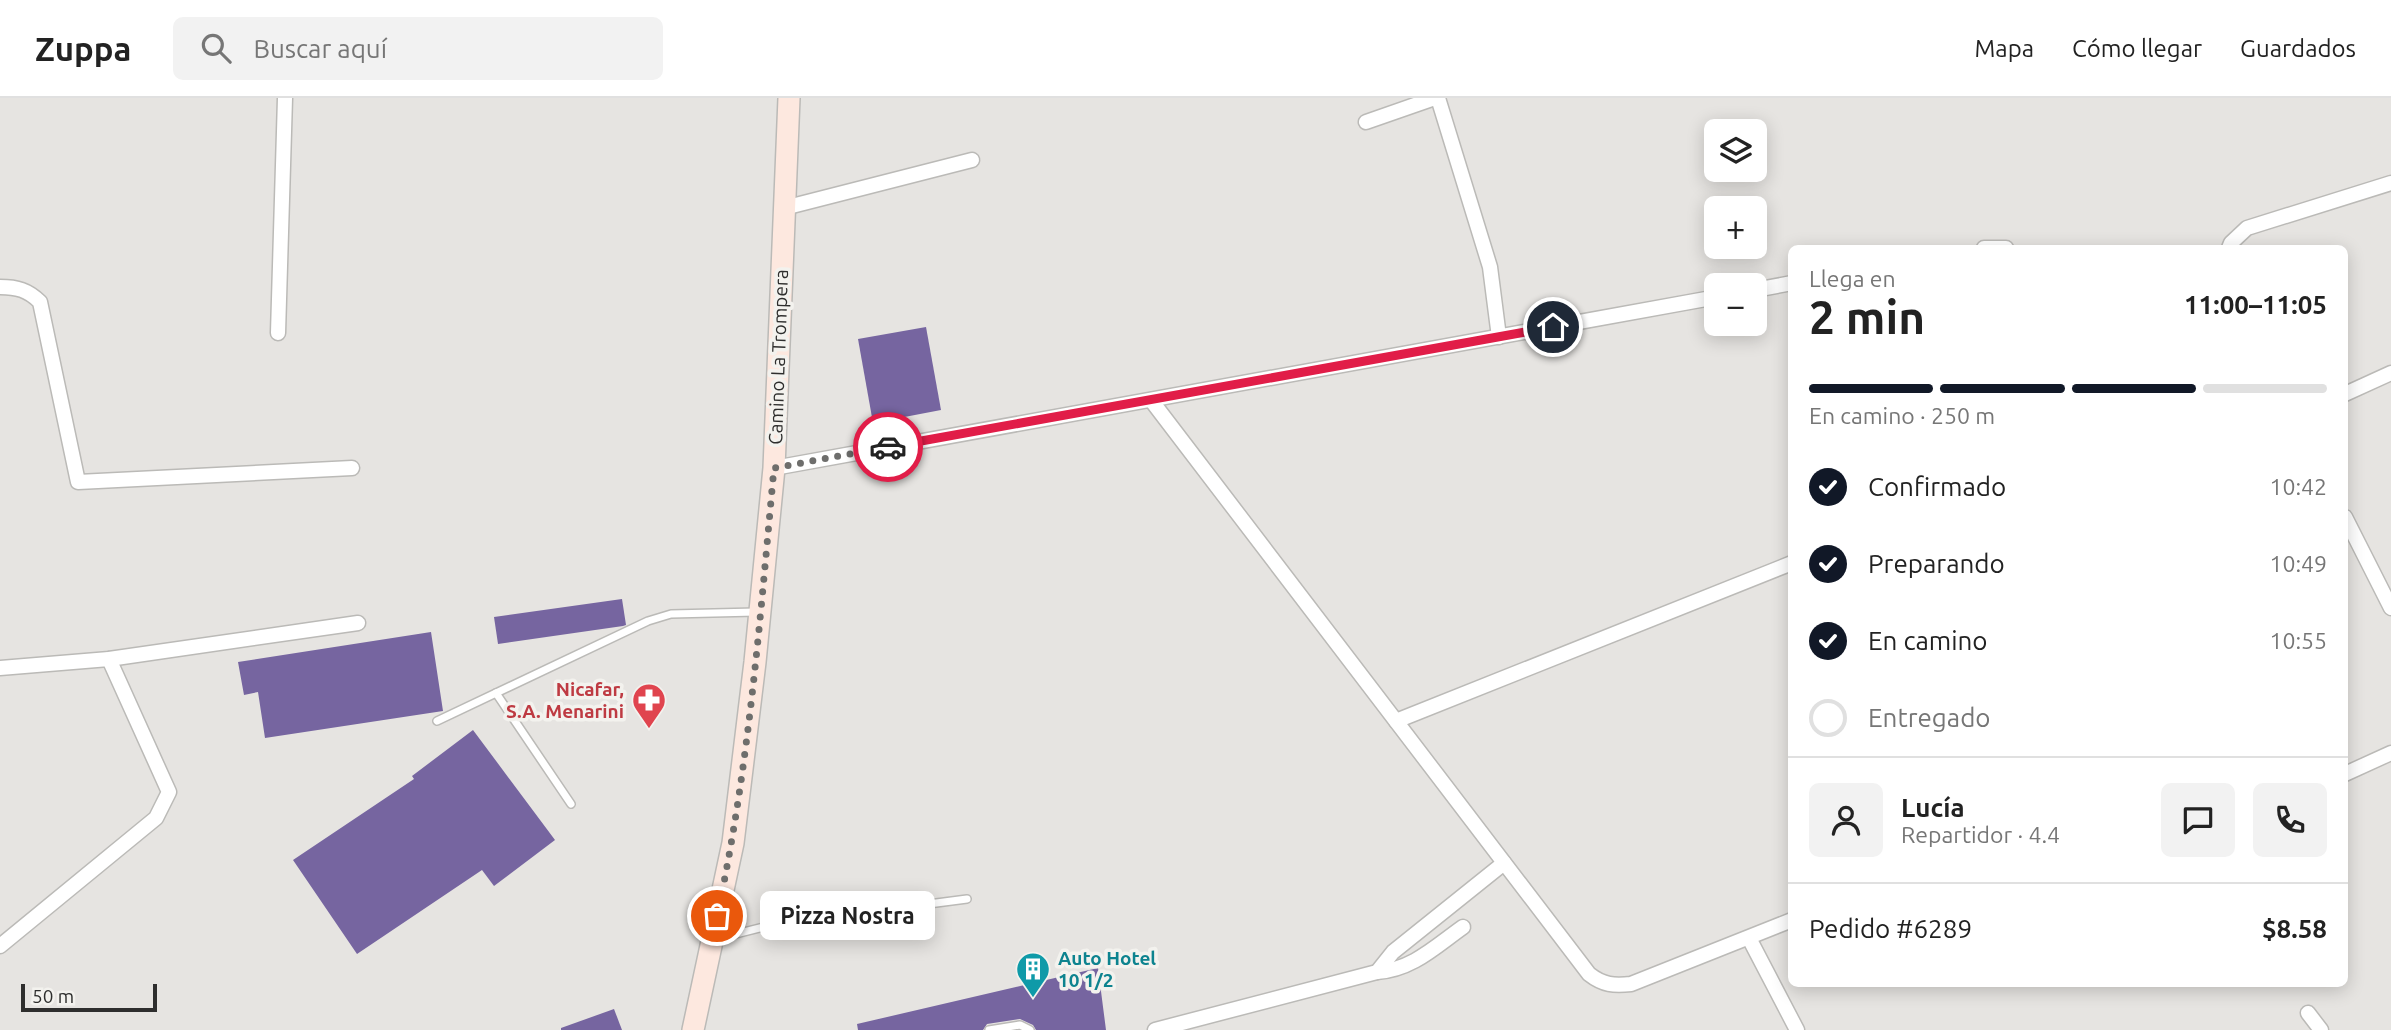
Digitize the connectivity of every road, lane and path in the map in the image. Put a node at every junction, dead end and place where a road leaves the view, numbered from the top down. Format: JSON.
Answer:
{"nodes":[{"id":1,"x":285,"y":98,"type":"edge"},
{"id":2,"x":789,"y":98,"type":"edge"},
{"id":3,"x":1437,"y":98,"type":"edge"},
{"id":4,"x":1366,"y":122,"type":"dead end"},
{"id":5,"x":972,"y":160,"type":"dead end"},
{"id":6,"x":2391,"y":183,"type":"edge"},
{"id":7,"x":784,"y":208,"type":"junction"},
{"id":8,"x":2230,"y":245,"type":"edge"},
{"id":9,"x":1788,"y":284,"type":"edge"},
{"id":10,"x":0,"y":287,"type":"edge"},
{"id":11,"x":1767,"y":288,"type":"edge"},
{"id":12,"x":1704,"y":299,"type":"edge"},
{"id":13,"x":278,"y":333,"type":"dead end"},
{"id":14,"x":1499,"y":337,"type":"junction"},
{"id":15,"x":2391,"y":373,"type":"edge"},
{"id":16,"x":2348,"y":393,"type":"edge"},
{"id":17,"x":1151,"y":400,"type":"junction"},
{"id":18,"x":352,"y":468,"type":"dead end"},
{"id":19,"x":774,"y":468,"type":"junction"},
{"id":20,"x":2348,"y":530,"type":"edge"},
{"id":21,"x":2352,"y":547,"type":"edge"},
{"id":22,"x":1788,"y":565,"type":"edge"},
{"id":23,"x":2391,"y":608,"type":"edge"},
{"id":24,"x":760,"y":612,"type":"junction"},
{"id":25,"x":358,"y":623,"type":"dead end"},
{"id":26,"x":109,"y":659,"type":"junction"},
{"id":27,"x":0,"y":668,"type":"edge"},
{"id":28,"x":496,"y":694,"type":"junction"},
{"id":29,"x":437,"y":721,"type":"dead end"},
{"id":30,"x":1396,"y":721,"type":"junction"},
{"id":31,"x":2391,"y":753,"type":"edge"},
{"id":32,"x":2348,"y":773,"type":"edge"},
{"id":33,"x":571,"y":804,"type":"dead end"},
{"id":34,"x":1504,"y":863,"type":"junction"},
{"id":35,"x":967,"y":899,"type":"dead end"},
{"id":36,"x":1788,"y":922,"type":"edge"},
{"id":37,"x":1463,"y":927,"type":"dead end"},
{"id":38,"x":1749,"y":938,"type":"junction"},
{"id":39,"x":712,"y":940,"type":"junction"},
{"id":40,"x":0,"y":946,"type":"edge"},
{"id":41,"x":1377,"y":972,"type":"junction"},
{"id":42,"x":2308,"y":1013,"type":"dead end"},
{"id":43,"x":693,"y":1030,"type":"edge"},
{"id":44,"x":989,"y":1030,"type":"edge"},
{"id":45,"x":1030,"y":1030,"type":"edge"},
{"id":46,"x":1155,"y":1030,"type":"edge"},
{"id":47,"x":1797,"y":1030,"type":"edge"},
{"id":48,"x":2321,"y":1030,"type":"edge"}],
"edges":[{"from":1,"to":13,"type":"street"},
{"from":2,"to":7,"type":"street","name":"Camino La Trompera"},
{"from":3,"to":4,"type":"street"},
{"from":3,"to":14,"type":"street"},
{"from":5,"to":7,"type":"street"},
{"from":6,"to":8,"type":"street"},
{"from":7,"to":19,"type":"street","name":"Camino La Trompera"},
{"from":9,"to":11,"type":"street"},
{"from":10,"to":18,"type":"street"},
{"from":12,"to":14,"type":"street"},
{"from":14,"to":17,"type":"street"},
{"from":15,"to":16,"type":"street"},
{"from":17,"to":19,"type":"street"},
{"from":17,"to":30,"type":"street"},
{"from":19,"to":24,"type":"street","name":"Camino La Trompera"},
{"from":20,"to":21,"type":"street"},
{"from":21,"to":23,"type":"street"},
{"from":22,"to":30,"type":"street"},
{"from":24,"to":28,"type":"lane"},
{"from":24,"to":39,"type":"street","name":"Camino La Trompera"},
{"from":25,"to":26,"type":"street"},
{"from":26,"to":27,"type":"street"},
{"from":26,"to":40,"type":"street"},
{"from":28,"to":29,"type":"lane"},
{"from":28,"to":33,"type":"lane"},
{"from":30,"to":34,"type":"street"},
{"from":31,"to":32,"type":"street"},
{"from":34,"to":38,"type":"street"},
{"from":34,"to":41,"type":"street"},
{"from":35,"to":39,"type":"lane"},
{"from":36,"to":38,"type":"street"},
{"from":37,"to":41,"type":"street"},
{"from":38,"to":47,"type":"street"},
{"from":39,"to":43,"type":"street","name":"Camino La Trompera"},
{"from":41,"to":46,"type":"street"},
{"from":42,"to":48,"type":"street"},
{"from":44,"to":45,"type":"lane"}]}
